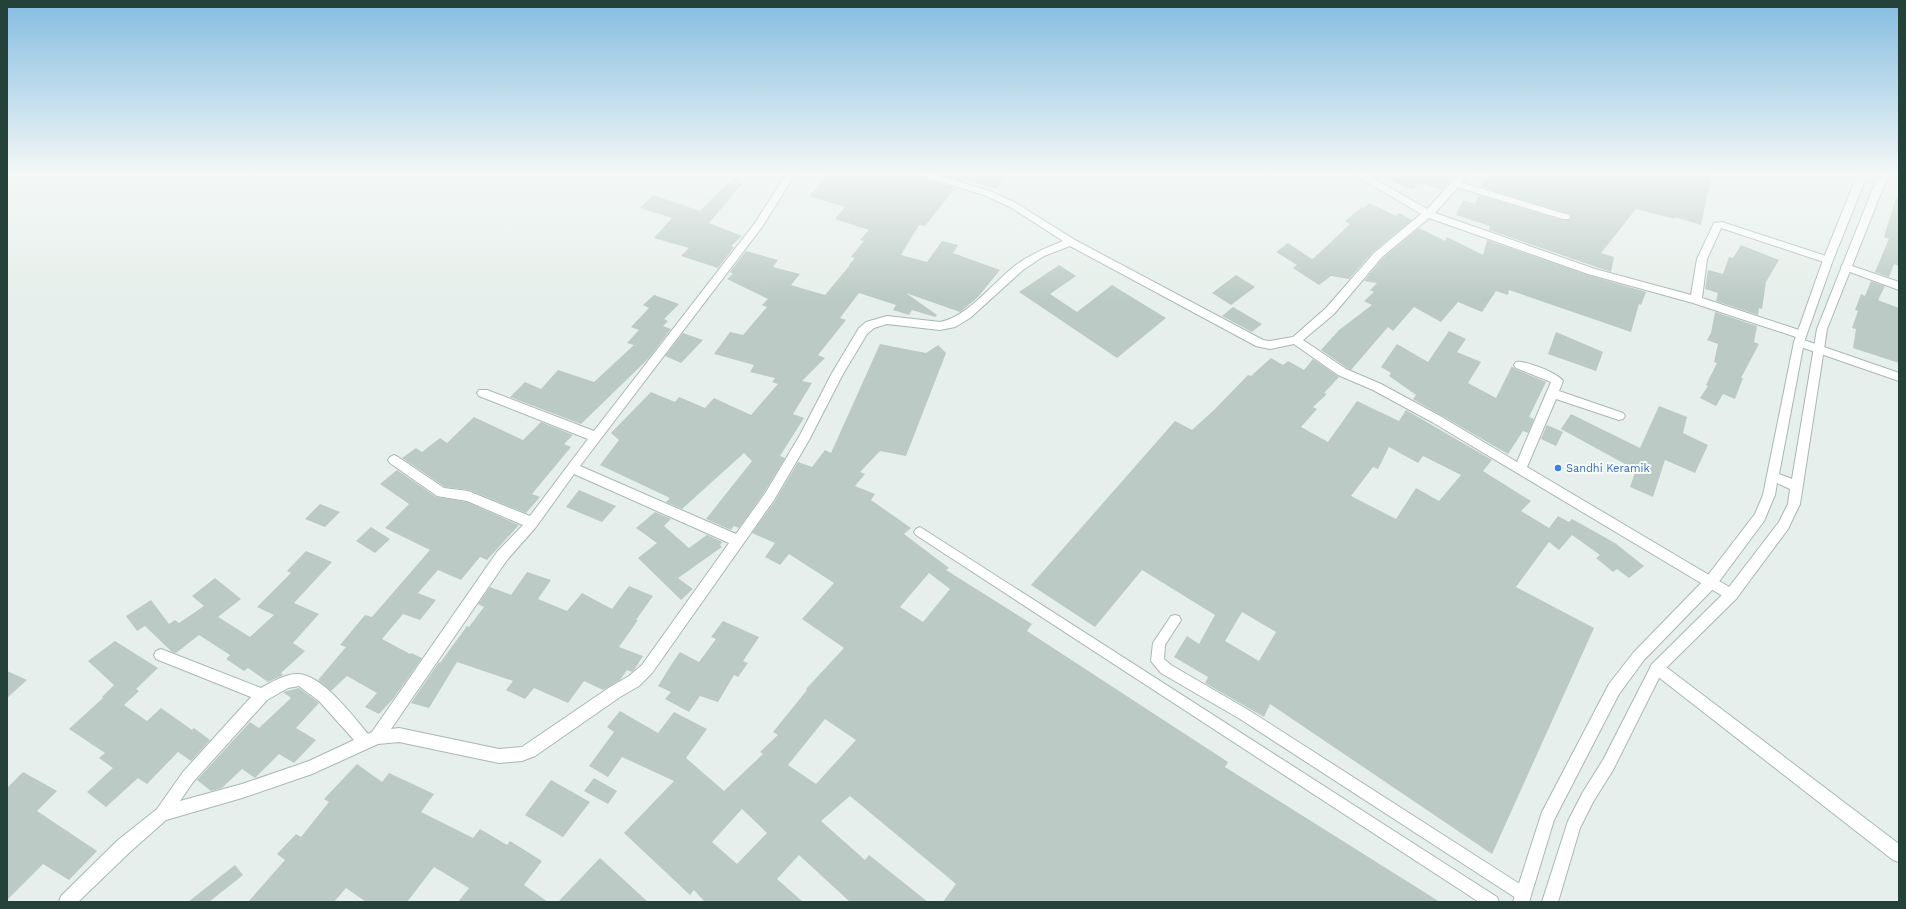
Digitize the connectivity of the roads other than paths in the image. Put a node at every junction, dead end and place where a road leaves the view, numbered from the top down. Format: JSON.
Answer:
{"nodes":[{"id":1,"x":765,"y":215,"type":"edge"},
{"id":2,"x":1029,"y":215,"type":"edge"},
{"id":3,"x":1426,"y":215,"type":"edge"},
{"id":4,"x":1432,"y":215,"type":"edge"},
{"id":5,"x":1561,"y":215,"type":"edge"},
{"id":6,"x":1846,"y":215,"type":"edge"},
{"id":7,"x":1867,"y":215,"type":"edge"},
{"id":8,"x":1566,"y":217,"type":"dead end"},
{"id":9,"x":1071,"y":242,"type":"junction"},
{"id":10,"x":1828,"y":260,"type":"junction"},
{"id":11,"x":1846,"y":267,"type":"junction"},
{"id":12,"x":1899,"y":286,"type":"edge"},
{"id":13,"x":1696,"y":300,"type":"junction"},
{"id":14,"x":1800,"y":339,"type":"junction"},
{"id":15,"x":1296,"y":340,"type":"junction"},
{"id":16,"x":1818,"y":349,"type":"junction"},
{"id":17,"x":1520,"y":365,"type":"dead end"},
{"id":18,"x":1899,"y":377,"type":"edge"},
{"id":19,"x":483,"y":393,"type":"dead end"},
{"id":20,"x":1553,"y":393,"type":"junction"},
{"id":21,"x":1619,"y":416,"type":"dead end"},
{"id":22,"x":596,"y":437,"type":"junction"},
{"id":23,"x":394,"y":460,"type":"dead end"},
{"id":24,"x":572,"y":468,"type":"junction"},
{"id":25,"x":1520,"y":469,"type":"junction"},
{"id":26,"x":1772,"y":476,"type":"junction"},
{"id":27,"x":1796,"y":486,"type":"junction"},
{"id":28,"x":532,"y":523,"type":"junction"},
{"id":29,"x":920,"y":532,"type":"dead end"},
{"id":30,"x":738,"y":541,"type":"junction"},
{"id":31,"x":1710,"y":583,"type":"junction"},
{"id":32,"x":1731,"y":595,"type":"junction"},
{"id":33,"x":1175,"y":620,"type":"dead end"},
{"id":34,"x":161,"y":655,"type":"dead end"},
{"id":35,"x":1657,"y":668,"type":"junction"},
{"id":36,"x":262,"y":696,"type":"junction"},
{"id":37,"x":371,"y":739,"type":"junction"},
{"id":38,"x":162,"y":814,"type":"junction"},
{"id":39,"x":1899,"y":854,"type":"edge"},
{"id":40,"x":1523,"y":899,"type":"edge"},
{"id":41,"x":67,"y":902,"type":"edge"},
{"id":42,"x":1492,"y":902,"type":"edge"},
{"id":43,"x":1550,"y":902,"type":"edge"}],
"edges":[{"from":1,"to":22,"type":"street"},
{"from":2,"to":9,"type":"street"},
{"from":3,"to":15,"type":"street"},
{"from":4,"to":13,"type":"street"},
{"from":5,"to":8,"type":"lane"},
{"from":6,"to":10,"type":"street"},
{"from":7,"to":11,"type":"street"},
{"from":9,"to":15,"type":"street"},
{"from":9,"to":30,"type":"street"},
{"from":10,"to":13,"type":"street"},
{"from":10,"to":14,"type":"street"},
{"from":11,"to":12,"type":"street"},
{"from":11,"to":16,"type":"street"},
{"from":13,"to":14,"type":"street"},
{"from":14,"to":16,"type":"street"},
{"from":14,"to":26,"type":"street"},
{"from":15,"to":25,"type":"street"},
{"from":16,"to":18,"type":"street"},
{"from":16,"to":27,"type":"street"},
{"from":17,"to":20,"type":"street"},
{"from":19,"to":22,"type":"street"},
{"from":20,"to":21,"type":"street"},
{"from":20,"to":25,"type":"street"},
{"from":22,"to":24,"type":"street"},
{"from":23,"to":28,"type":"street"},
{"from":24,"to":28,"type":"street"},
{"from":24,"to":30,"type":"street"},
{"from":25,"to":31,"type":"street"},
{"from":26,"to":27,"type":"street"},
{"from":26,"to":31,"type":"street"},
{"from":27,"to":32,"type":"street"},
{"from":28,"to":37,"type":"street"},
{"from":29,"to":42,"type":"lane"},
{"from":30,"to":37,"type":"street"},
{"from":31,"to":32,"type":"street"},
{"from":31,"to":40,"type":"street"},
{"from":32,"to":35,"type":"street"},
{"from":33,"to":40,"type":"lane"},
{"from":34,"to":36,"type":"street"},
{"from":35,"to":39,"type":"street"},
{"from":35,"to":43,"type":"street"},
{"from":36,"to":37,"type":"street"},
{"from":36,"to":38,"type":"street"},
{"from":37,"to":38,"type":"street"},
{"from":38,"to":41,"type":"street"}]}
